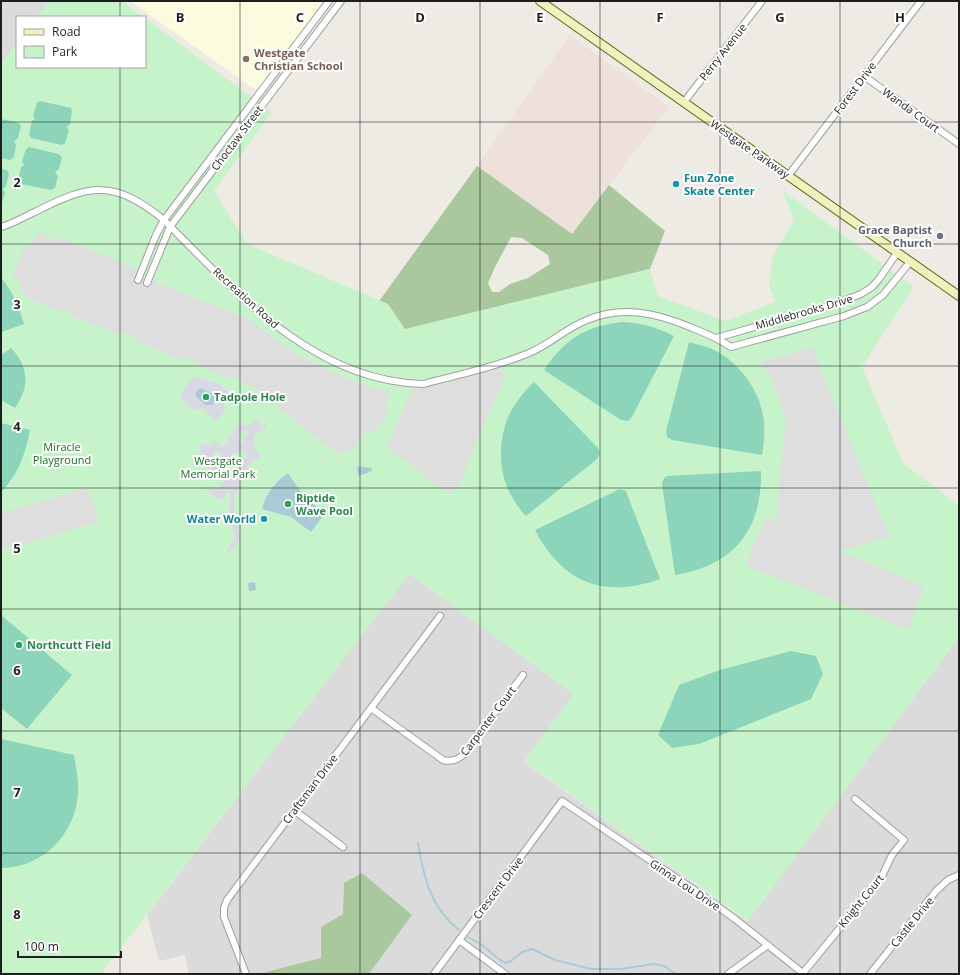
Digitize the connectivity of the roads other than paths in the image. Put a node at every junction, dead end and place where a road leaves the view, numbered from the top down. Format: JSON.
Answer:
{"nodes":[{"id":1,"x":329,"y":1,"type":"edge"},
{"id":2,"x":341,"y":1,"type":"edge"},
{"id":3,"x":540,"y":1,"type":"edge"},
{"id":4,"x":762,"y":1,"type":"edge"},
{"id":5,"x":921,"y":1,"type":"edge"},
{"id":6,"x":864,"y":76,"type":"junction"},
{"id":7,"x":684,"y":102,"type":"junction"},
{"id":8,"x":959,"y":144,"type":"edge"},
{"id":9,"x":788,"y":176,"type":"junction"},
{"id":10,"x":164,"y":220,"type":"junction"},
{"id":11,"x":1,"y":227,"type":"edge"},
{"id":12,"x":170,"y":227,"type":"junction"},
{"id":13,"x":898,"y":253,"type":"junction"},
{"id":14,"x":910,"y":262,"type":"junction"},
{"id":15,"x":138,"y":280,"type":"dead end"},
{"id":16,"x":147,"y":283,"type":"dead end"},
{"id":17,"x":959,"y":296,"type":"edge"},
{"id":18,"x":716,"y":338,"type":"junction"},
{"id":19,"x":731,"y":347,"type":"joint"},
{"id":20,"x":440,"y":616,"type":"dead end"},
{"id":21,"x":523,"y":675,"type":"dead end"},
{"id":22,"x":371,"y":708,"type":"junction"},
{"id":23,"x":855,"y":799,"type":"dead end"},
{"id":24,"x":562,"y":801,"type":"joint"},
{"id":25,"x":294,"y":810,"type":"junction"},
{"id":26,"x":344,"y":847,"type":"dead end"},
{"id":27,"x":959,"y":875,"type":"edge"},
{"id":28,"x":459,"y":940,"type":"junction"},
{"id":29,"x":768,"y":945,"type":"junction"},
{"id":30,"x":804,"y":973,"type":"edge"},
{"id":31,"x":246,"y":974,"type":"edge"},
{"id":32,"x":434,"y":974,"type":"edge"},
{"id":33,"x":505,"y":974,"type":"edge"},
{"id":34,"x":728,"y":974,"type":"edge"},
{"id":35,"x":870,"y":974,"type":"edge"}],
"edges":[{"from":1,"to":10,"type":"street","name":"Choctaw Street"},
{"from":2,"to":12,"type":"street","name":"Choctaw Street"},
{"from":3,"to":7,"type":"main road","name":"Westgate Parkway"},
{"from":4,"to":7,"type":"street","name":"Perry Avenue"},
{"from":5,"to":6,"type":"street","name":"Forest Drive"},
{"from":6,"to":8,"type":"street","name":"Wanda Court"},
{"from":6,"to":9,"type":"street","name":"Forest Drive"},
{"from":7,"to":9,"type":"main road","name":"Westgate Parkway"},
{"from":9,"to":13,"type":"main road","name":"Westgate Parkway"},
{"from":10,"to":11,"type":"street","name":"Recreation Road"},
{"from":10,"to":12,"type":"street","name":"Recreation Road"},
{"from":10,"to":15,"type":"street","name":"Choctaw Street"},
{"from":12,"to":16,"type":"street","name":"Choctaw Street"},
{"from":12,"to":18,"type":"street","name":"Recreation Road"},
{"from":13,"to":14,"type":"main road","name":"Westgate Parkway"},
{"from":13,"to":18,"type":"street","name":"Middlebrooks Drive"},
{"from":14,"to":17,"type":"main road","name":"Westgate Parkway"},
{"from":14,"to":19,"type":"street","name":"Middlebrooks Drive"},
{"from":18,"to":19,"type":"street","name":"Recreation Road"},
{"from":20,"to":22,"type":"street","name":"Craftsman Drive"},
{"from":21,"to":22,"type":"street","name":"Carpenter Court"},
{"from":22,"to":25,"type":"street","name":"Craftsman Drive"},
{"from":23,"to":30,"type":"street","name":"Knight Court"},
{"from":24,"to":28,"type":"street","name":"Crescent Drive"},
{"from":24,"to":29,"type":"street","name":"Ginna Lou Drive"},
{"from":25,"to":26,"type":"street"},
{"from":25,"to":31,"type":"street","name":"Craftsman Drive"},
{"from":27,"to":35,"type":"street","name":"Castle Drive"},
{"from":28,"to":32,"type":"street","name":"Crescent Drive"},
{"from":28,"to":33,"type":"street"},
{"from":29,"to":30,"type":"street","name":"Ginna Lou Drive"},
{"from":29,"to":34,"type":"street"}]}
